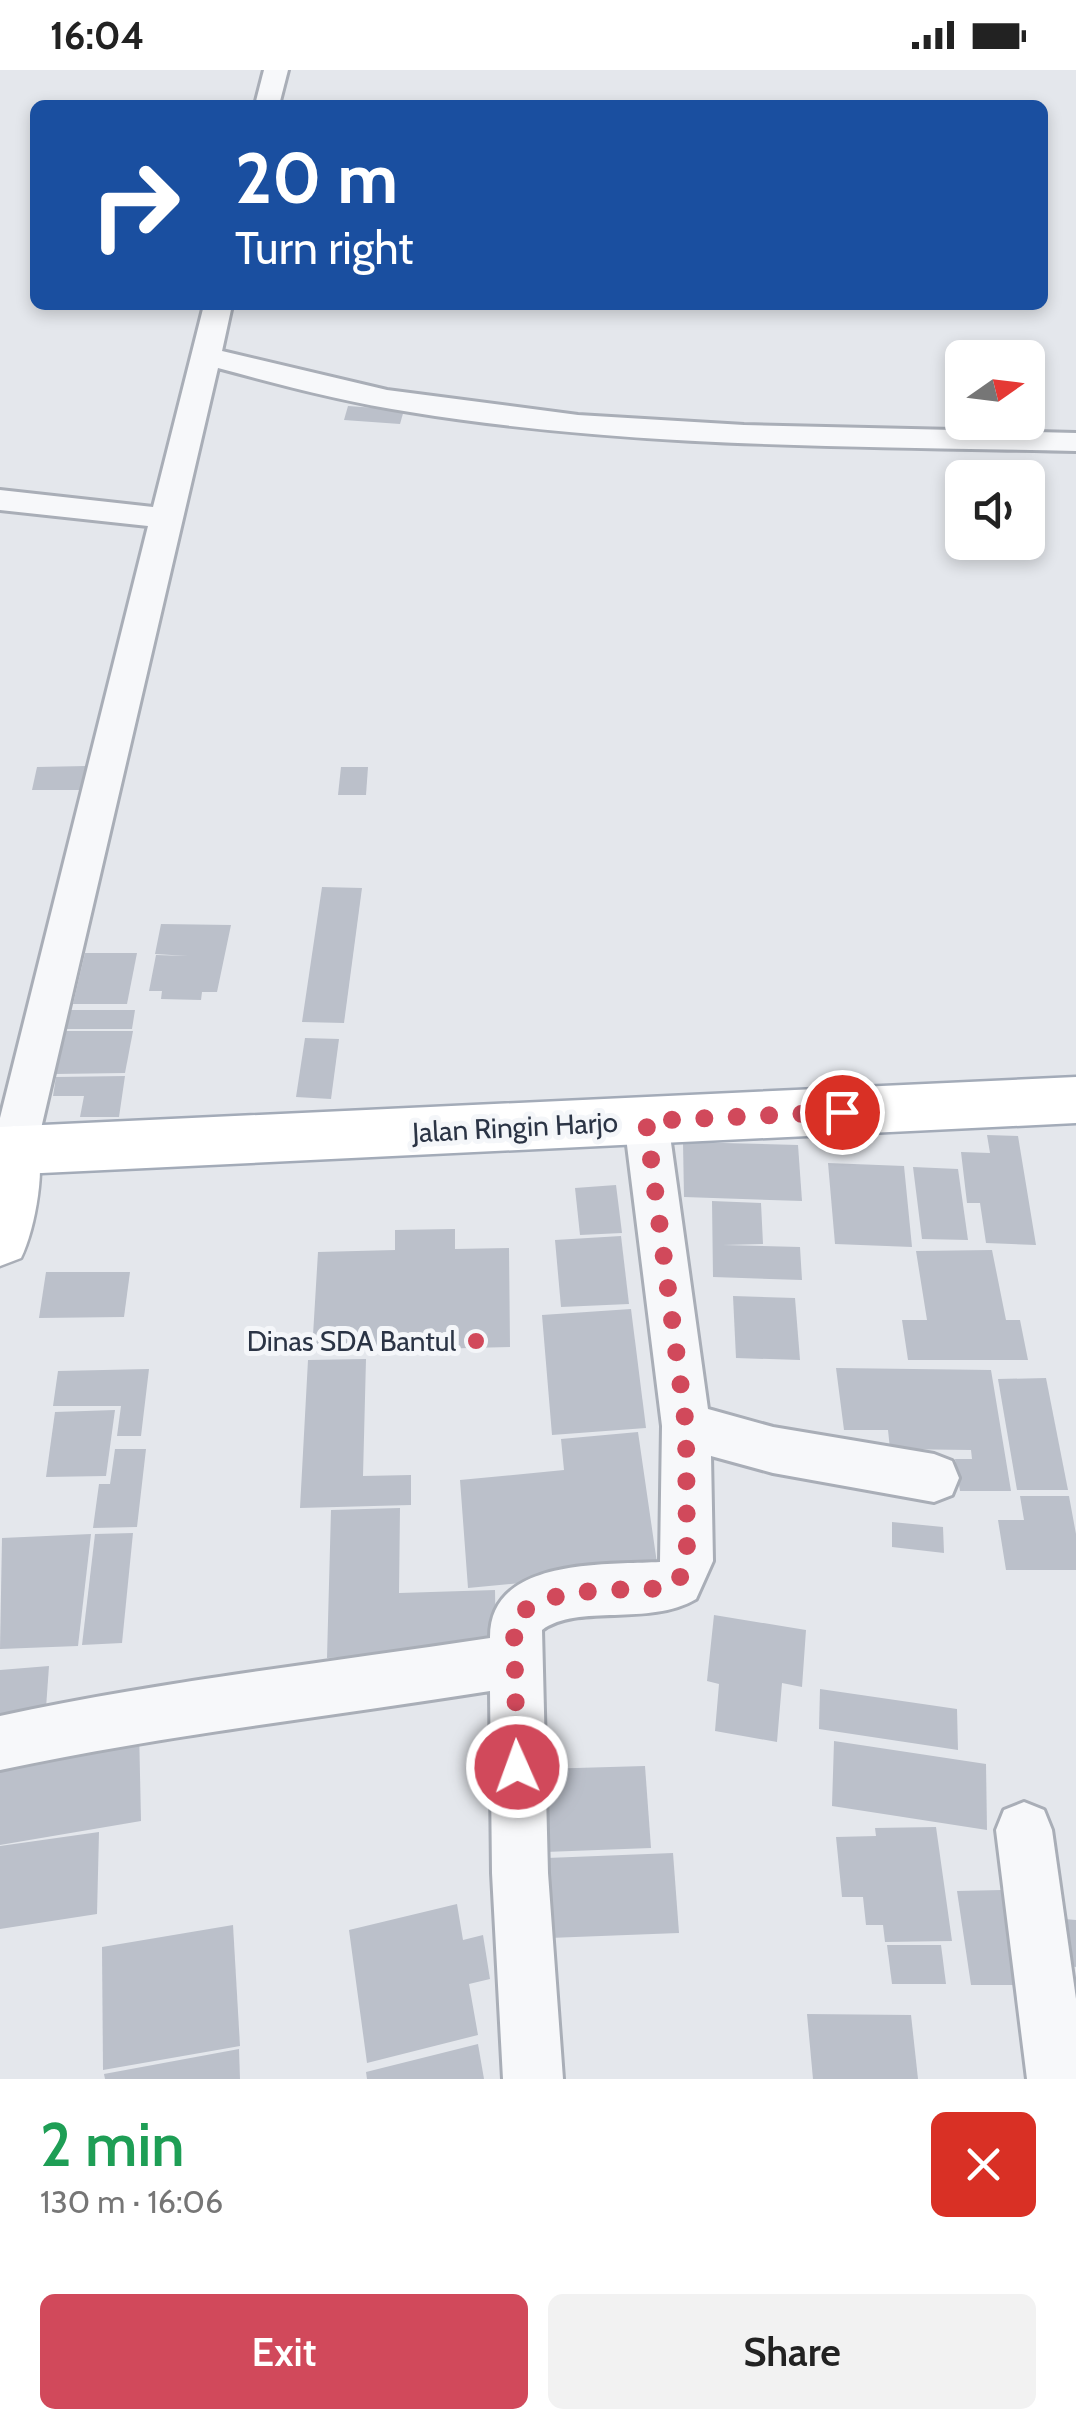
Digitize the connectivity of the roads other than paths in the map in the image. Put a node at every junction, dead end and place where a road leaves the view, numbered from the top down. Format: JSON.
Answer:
{"nodes":[{"id":1,"x":276,"y":70,"type":"edge"},
{"id":2,"x":269,"y":100,"type":"edge"},
{"id":3,"x":217,"y":310,"type":"edge"},
{"id":4,"x":206,"y":356,"type":"junction"},
{"id":5,"x":1076,"y":442,"type":"edge"},
{"id":6,"x":0,"y":500,"type":"edge"},
{"id":7,"x":166,"y":518,"type":"junction"},
{"id":8,"x":1076,"y":1100,"type":"edge"},
{"id":9,"x":646,"y":1121,"type":"junction"},
{"id":10,"x":7,"y":1151,"type":"edge"},
{"id":11,"x":0,"y":1240,"type":"edge"},
{"id":12,"x":686,"y":1426,"type":"junction"},
{"id":13,"x":934,"y":1478,"type":"dead end"},
{"id":14,"x":514,"y":1661,"type":"junction"},
{"id":15,"x":0,"y":1743,"type":"edge"},
{"id":16,"x":1024,"y":1830,"type":"dead end"},
{"id":17,"x":533,"y":2079,"type":"edge"},
{"id":18,"x":1056,"y":2079,"type":"edge"}],
"edges":[{"from":1,"to":2,"type":"street"},
{"from":3,"to":4,"type":"street"},
{"from":4,"to":5,"type":"street"},
{"from":4,"to":7,"type":"street"},
{"from":6,"to":7,"type":"street"},
{"from":7,"to":10,"type":"street"},
{"from":8,"to":9,"type":"main road","name":"Jalan Ringin Harjo"},
{"from":9,"to":10,"type":"main road","name":"Jalan Ringin Harjo"},
{"from":9,"to":12,"type":"street"},
{"from":10,"to":11,"type":"main road"},
{"from":12,"to":13,"type":"street"},
{"from":12,"to":14,"type":"street"},
{"from":14,"to":15,"type":"street"},
{"from":14,"to":17,"type":"street"},
{"from":16,"to":18,"type":"street"}]}
